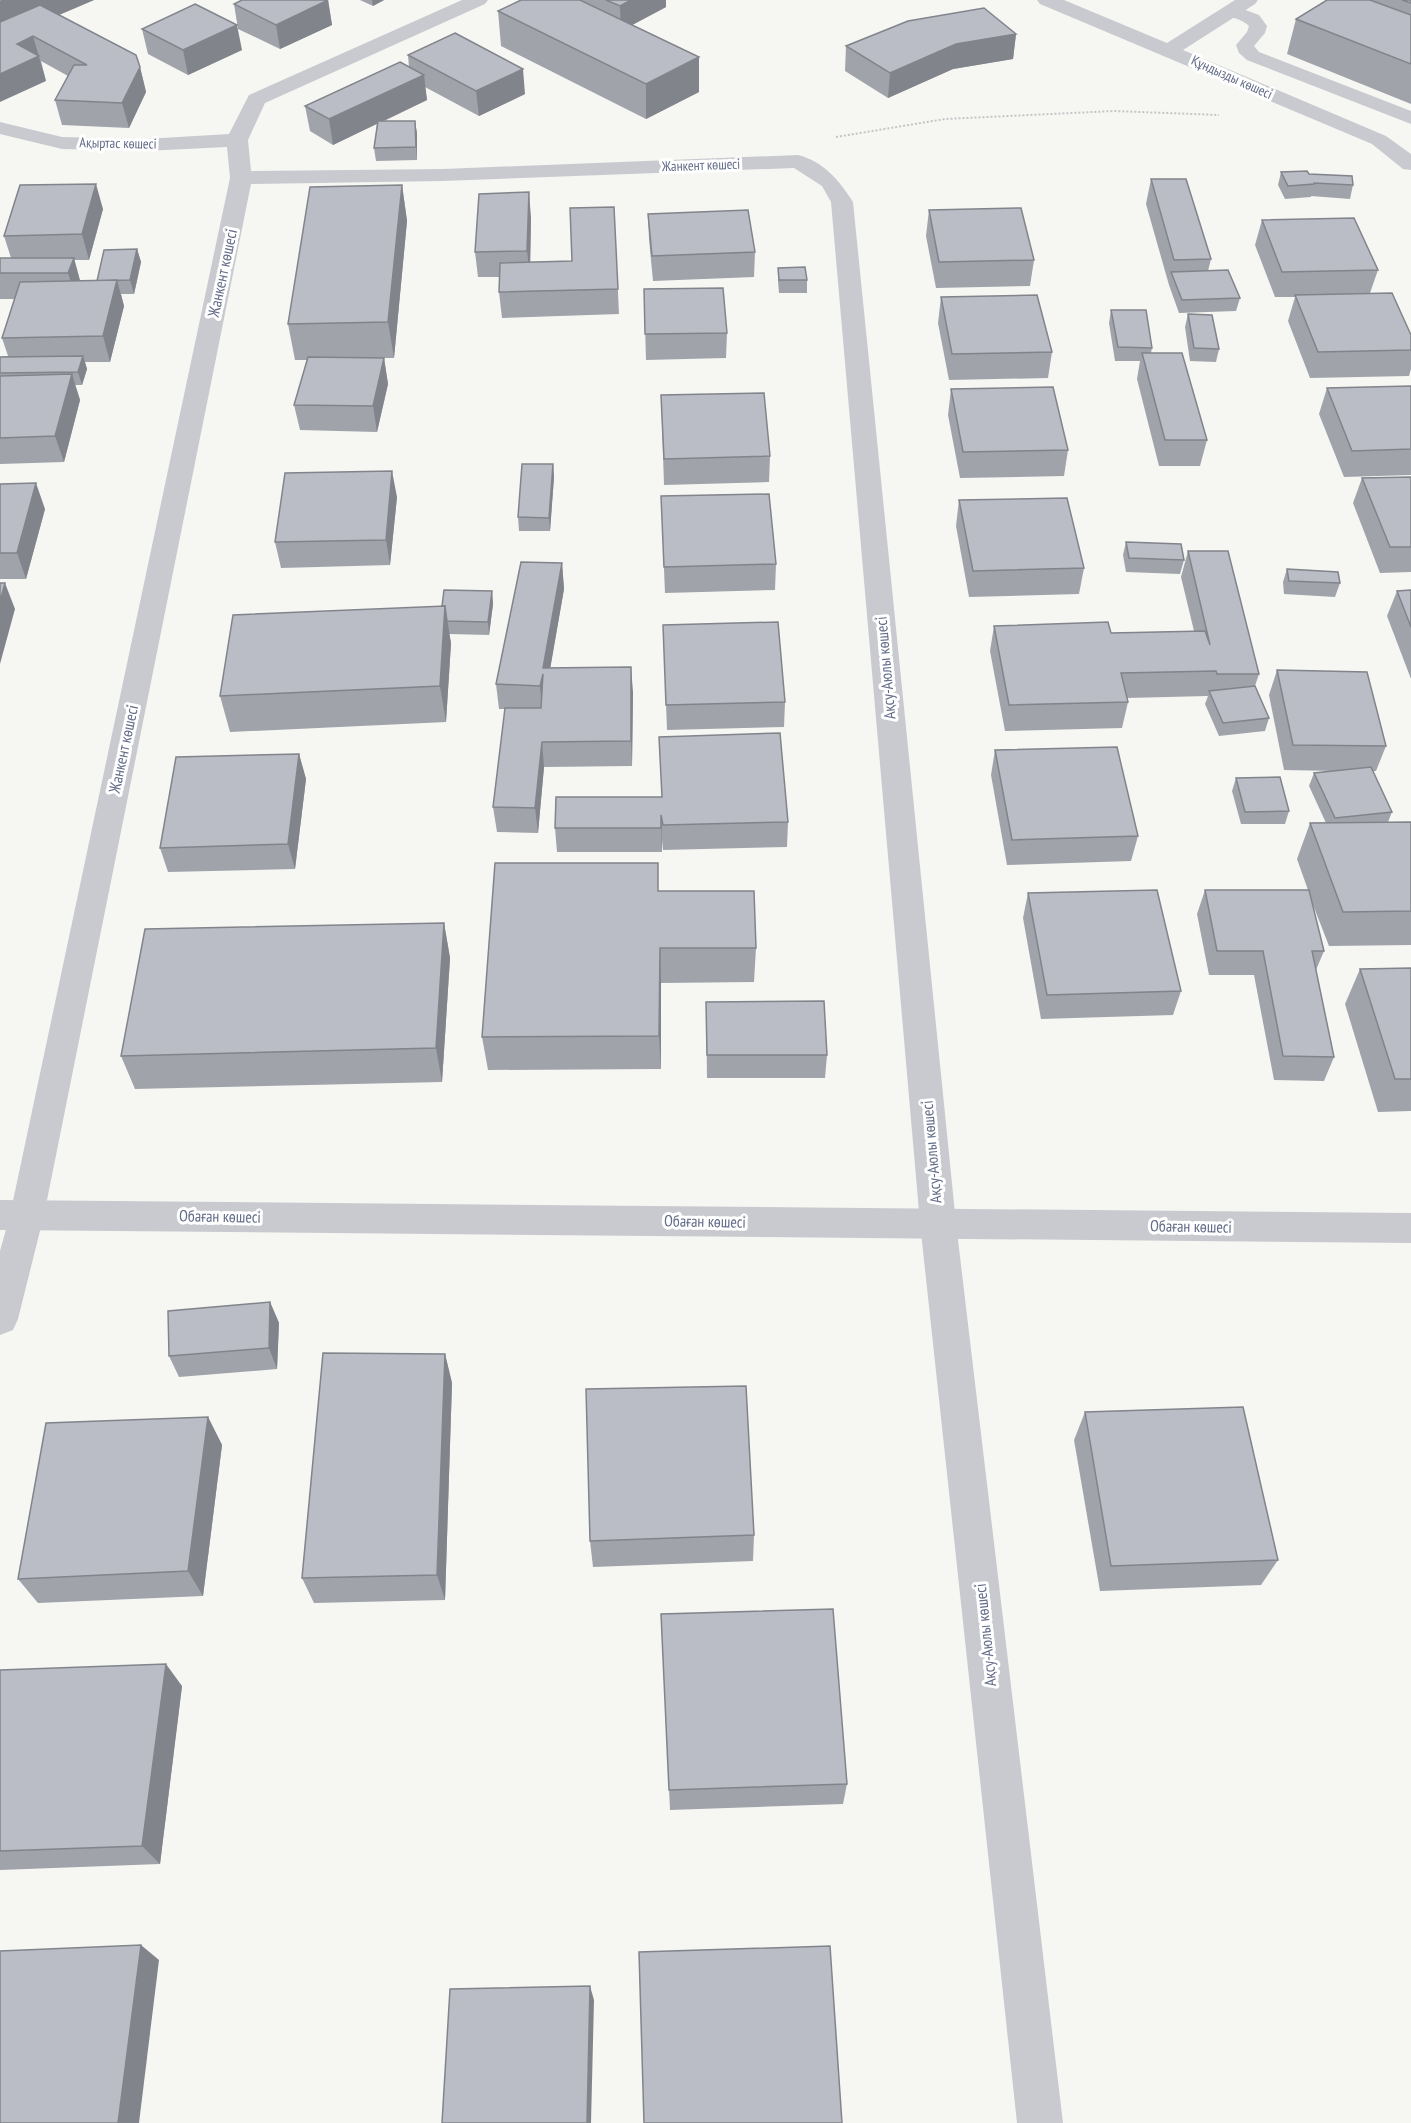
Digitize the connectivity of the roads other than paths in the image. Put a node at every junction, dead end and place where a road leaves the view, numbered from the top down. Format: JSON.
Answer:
{"nodes":[{"id":1,"x":478,"y":0,"type":"edge"},
{"id":2,"x":1047,"y":0,"type":"edge"},
{"id":3,"x":1240,"y":5,"type":"edge"},
{"id":4,"x":1170,"y":50,"type":"junction"},
{"id":5,"x":1411,"y":118,"type":"edge"},
{"id":6,"x":0,"y":128,"type":"edge"},
{"id":7,"x":237,"y":140,"type":"junction"},
{"id":8,"x":1411,"y":164,"type":"edge"},
{"id":9,"x":241,"y":178,"type":"junction"},
{"id":10,"x":830,"y":182,"type":"joint"},
{"id":11,"x":14,"y":1215,"type":"edge"},
{"id":12,"x":938,"y":1223,"type":"junction"},
{"id":13,"x":1411,"y":1228,"type":"edge"},
{"id":14,"x":0,"y":1319,"type":"edge"},
{"id":15,"x":1040,"y":2123,"type":"edge"}],
"edges":[{"from":1,"to":7,"type":"street"},
{"from":2,"to":4,"type":"street","name":"Құндызды көшесі"},
{"from":3,"to":4,"type":"street"},
{"from":3,"to":5,"type":"lane"},
{"from":4,"to":8,"type":"street","name":"Құндызды көшесі"},
{"from":6,"to":7,"type":"street","name":"Ақыртас көшесі"},
{"from":7,"to":9,"type":"street","name":"Жанкент көшесі"},
{"from":9,"to":10,"type":"street","name":"Жанкент көшесі"},
{"from":9,"to":11,"type":"street","name":"Жанкент көшесі"},
{"from":10,"to":12,"type":"street","name":"Ақсу-Аюлы көшесі"},
{"from":11,"to":12,"type":"street","name":"Обаған көшесі"},
{"from":11,"to":14,"type":"street","name":"Жанкент көшесі"},
{"from":12,"to":13,"type":"street","name":"Обаған көшесі"},
{"from":12,"to":15,"type":"street","name":"Ақсу-Аюлы көшесі"}]}
